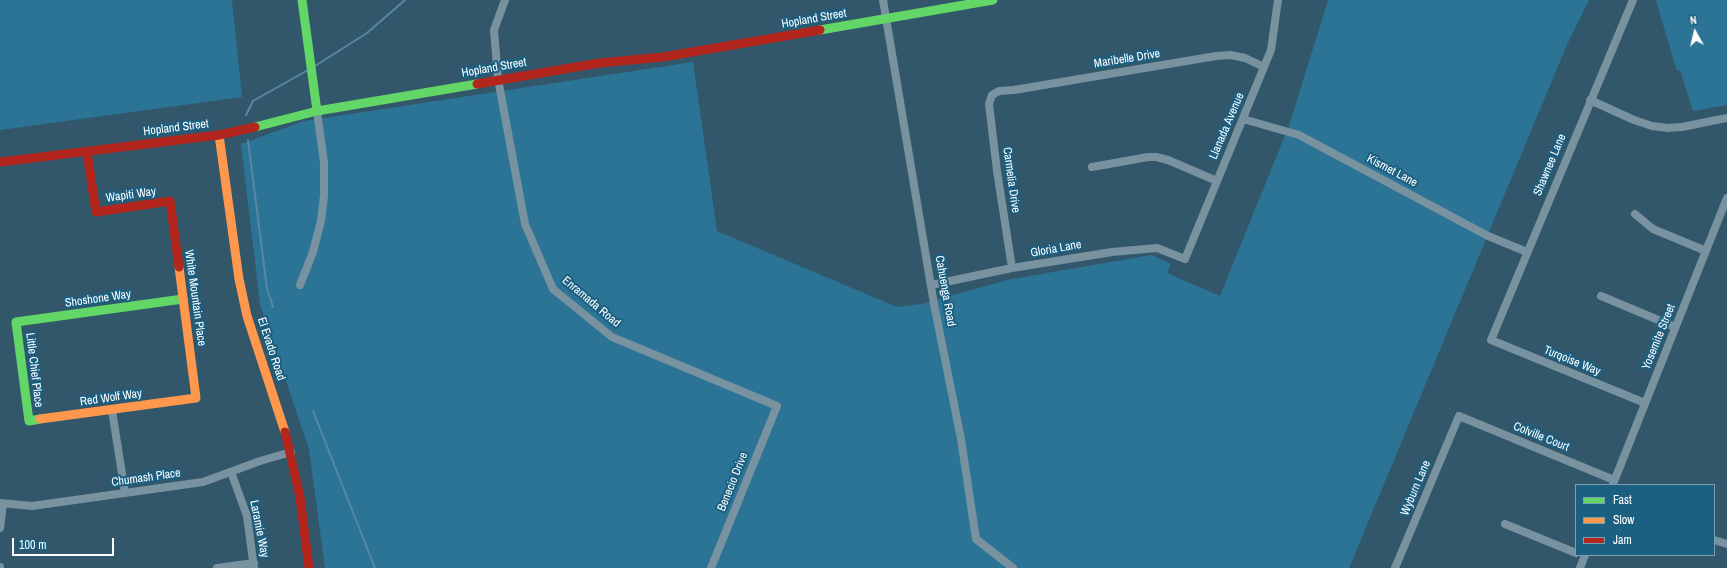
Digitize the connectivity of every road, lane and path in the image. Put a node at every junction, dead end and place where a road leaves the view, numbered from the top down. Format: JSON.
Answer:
{"nodes":[{"id":1,"x":302,"y":0,"type":"edge"},
{"id":2,"x":505,"y":0,"type":"edge"},
{"id":3,"x":883,"y":0,"type":"edge"},
{"id":4,"x":992,"y":0,"type":"edge"},
{"id":5,"x":1278,"y":0,"type":"edge"},
{"id":6,"x":1633,"y":0,"type":"edge"},
{"id":7,"x":886,"y":18,"type":"junction"},
{"id":8,"x":1264,"y":67,"type":"junction"},
{"id":9,"x":498,"y":79,"type":"junction"},
{"id":10,"x":992,"y":95,"type":"joint"},
{"id":11,"x":1590,"y":100,"type":"junction"},
{"id":12,"x":317,"y":111,"type":"junction"},
{"id":13,"x":1727,"y":118,"type":"edge"},
{"id":14,"x":1243,"y":119,"type":"junction"},
{"id":15,"x":219,"y":135,"type":"junction"},
{"id":16,"x":88,"y":152,"type":"junction"},
{"id":17,"x":0,"y":162,"type":"edge"},
{"id":18,"x":1092,"y":167,"type":"dead end"},
{"id":19,"x":1217,"y":181,"type":"junction"},
{"id":20,"x":1727,"y":198,"type":"edge"},
{"id":21,"x":170,"y":201,"type":"joint"},
{"id":22,"x":1635,"y":214,"type":"dead end"},
{"id":23,"x":1706,"y":251,"type":"junction"},
{"id":24,"x":1527,"y":252,"type":"junction"},
{"id":25,"x":1184,"y":259,"type":"joint"},
{"id":26,"x":1012,"y":268,"type":"junction"},
{"id":27,"x":300,"y":285,"type":"dead end"},
{"id":28,"x":931,"y":285,"type":"junction"},
{"id":29,"x":1601,"y":296,"type":"dead end"},
{"id":30,"x":183,"y":299,"type":"junction"},
{"id":31,"x":16,"y":322,"type":"joint"},
{"id":32,"x":1675,"y":327,"type":"junction"},
{"id":33,"x":1490,"y":340,"type":"joint"},
{"id":34,"x":196,"y":398,"type":"joint"},
{"id":35,"x":1645,"y":403,"type":"junction"},
{"id":36,"x":777,"y":406,"type":"joint"},
{"id":37,"x":112,"y":410,"type":"junction"},
{"id":38,"x":1459,"y":416,"type":"joint"},
{"id":39,"x":29,"y":421,"type":"joint"},
{"id":40,"x":291,"y":452,"type":"junction"},
{"id":41,"x":231,"y":472,"type":"junction"},
{"id":42,"x":1614,"y":483,"type":"edge"},
{"id":43,"x":125,"y":493,"type":"junction"},
{"id":44,"x":2,"y":504,"type":"edge"},
{"id":45,"x":1505,"y":524,"type":"dead end"},
{"id":46,"x":0,"y":528,"type":"edge"},
{"id":47,"x":1715,"y":540,"type":"edge"},
{"id":48,"x":1727,"y":544,"type":"edge"},
{"id":49,"x":1575,"y":553,"type":"edge"},
{"id":50,"x":1583,"y":556,"type":"edge"},
{"id":51,"x":254,"y":565,"type":"edge"},
{"id":52,"x":217,"y":568,"type":"edge"},
{"id":53,"x":309,"y":568,"type":"edge"},
{"id":54,"x":710,"y":568,"type":"edge"},
{"id":55,"x":1013,"y":568,"type":"edge"},
{"id":56,"x":1395,"y":568,"type":"edge"},
{"id":57,"x":1580,"y":568,"type":"edge"}],
"edges":[{"from":1,"to":12,"type":"street"},
{"from":2,"to":9,"type":"street","name":"Enramada Road"},
{"from":3,"to":7,"type":"street","name":"Cahuenga Road"},
{"from":4,"to":7,"type":"street","name":"Hopland Street"},
{"from":5,"to":8,"type":"street","name":"Llanada Avenue"},
{"from":6,"to":11,"type":"street","name":"Shawnee Lane"},
{"from":7,"to":9,"type":"street","name":"Hopland Street"},
{"from":7,"to":28,"type":"street","name":"Cahuenga Road"},
{"from":8,"to":10,"type":"street","name":"Maribelle Drive"},
{"from":8,"to":14,"type":"street","name":"Llanada Avenue"},
{"from":9,"to":12,"type":"street","name":"Hopland Street"},
{"from":9,"to":36,"type":"street","name":"Enramada Road"},
{"from":10,"to":26,"type":"street","name":"Carmelia Drive"},
{"from":11,"to":13,"type":"street"},
{"from":11,"to":24,"type":"street","name":"Shawnee Lane"},
{"from":12,"to":15,"type":"street","name":"Hopland Street"},
{"from":12,"to":27,"type":"street"},
{"from":14,"to":19,"type":"street","name":"Llanada Avenue"},
{"from":14,"to":24,"type":"street","name":"Kismet Lane"},
{"from":15,"to":16,"type":"street","name":"Hopland Street"},
{"from":15,"to":40,"type":"street","name":"El Evado Road"},
{"from":16,"to":17,"type":"street","name":"Hopland Street"},
{"from":16,"to":21,"type":"street","name":"Wapiti Way"},
{"from":18,"to":19,"type":"street"},
{"from":19,"to":25,"type":"street","name":"Llanada Avenue"},
{"from":20,"to":23,"type":"street","name":"Yosemite Street"},
{"from":21,"to":30,"type":"street","name":"White Mountain Place"},
{"from":22,"to":23,"type":"street"},
{"from":23,"to":32,"type":"street","name":"Yosemite Street"},
{"from":24,"to":33,"type":"street","name":"Shawnee Lane"},
{"from":25,"to":26,"type":"street","name":"Gloria Lane"},
{"from":26,"to":28,"type":"street","name":"Gloria Lane"},
{"from":28,"to":55,"type":"street","name":"Cahuenga Road"},
{"from":29,"to":32,"type":"street"},
{"from":30,"to":31,"type":"street","name":"Shoshone Way"},
{"from":30,"to":34,"type":"street","name":"White Mountain Place"},
{"from":31,"to":39,"type":"street","name":"Little Chief Place"},
{"from":32,"to":35,"type":"street","name":"Yosemite Street"},
{"from":33,"to":35,"type":"street","name":"Turqoise Way"},
{"from":34,"to":37,"type":"street","name":"Red Wolf Way"},
{"from":35,"to":42,"type":"street","name":"Yosemite Street"},
{"from":36,"to":54,"type":"street","name":"Benecio Drive"},
{"from":37,"to":39,"type":"street","name":"Red Wolf Way"},
{"from":37,"to":43,"type":"street"},
{"from":38,"to":42,"type":"street","name":"Colville Court"},
{"from":38,"to":56,"type":"street","name":"Wyburn Lane"},
{"from":40,"to":41,"type":"street","name":"Chumash Place"},
{"from":40,"to":53,"type":"street","name":"El Evado Road"},
{"from":41,"to":43,"type":"street","name":"Chumash Place"},
{"from":41,"to":51,"type":"street","name":"Laramie Way"},
{"from":43,"to":44,"type":"street","name":"Chumash Place"},
{"from":44,"to":46,"type":"street"},
{"from":45,"to":49,"type":"street"},
{"from":47,"to":48,"type":"street"},
{"from":50,"to":57,"type":"street"},
{"from":51,"to":52,"type":"street"}]}
